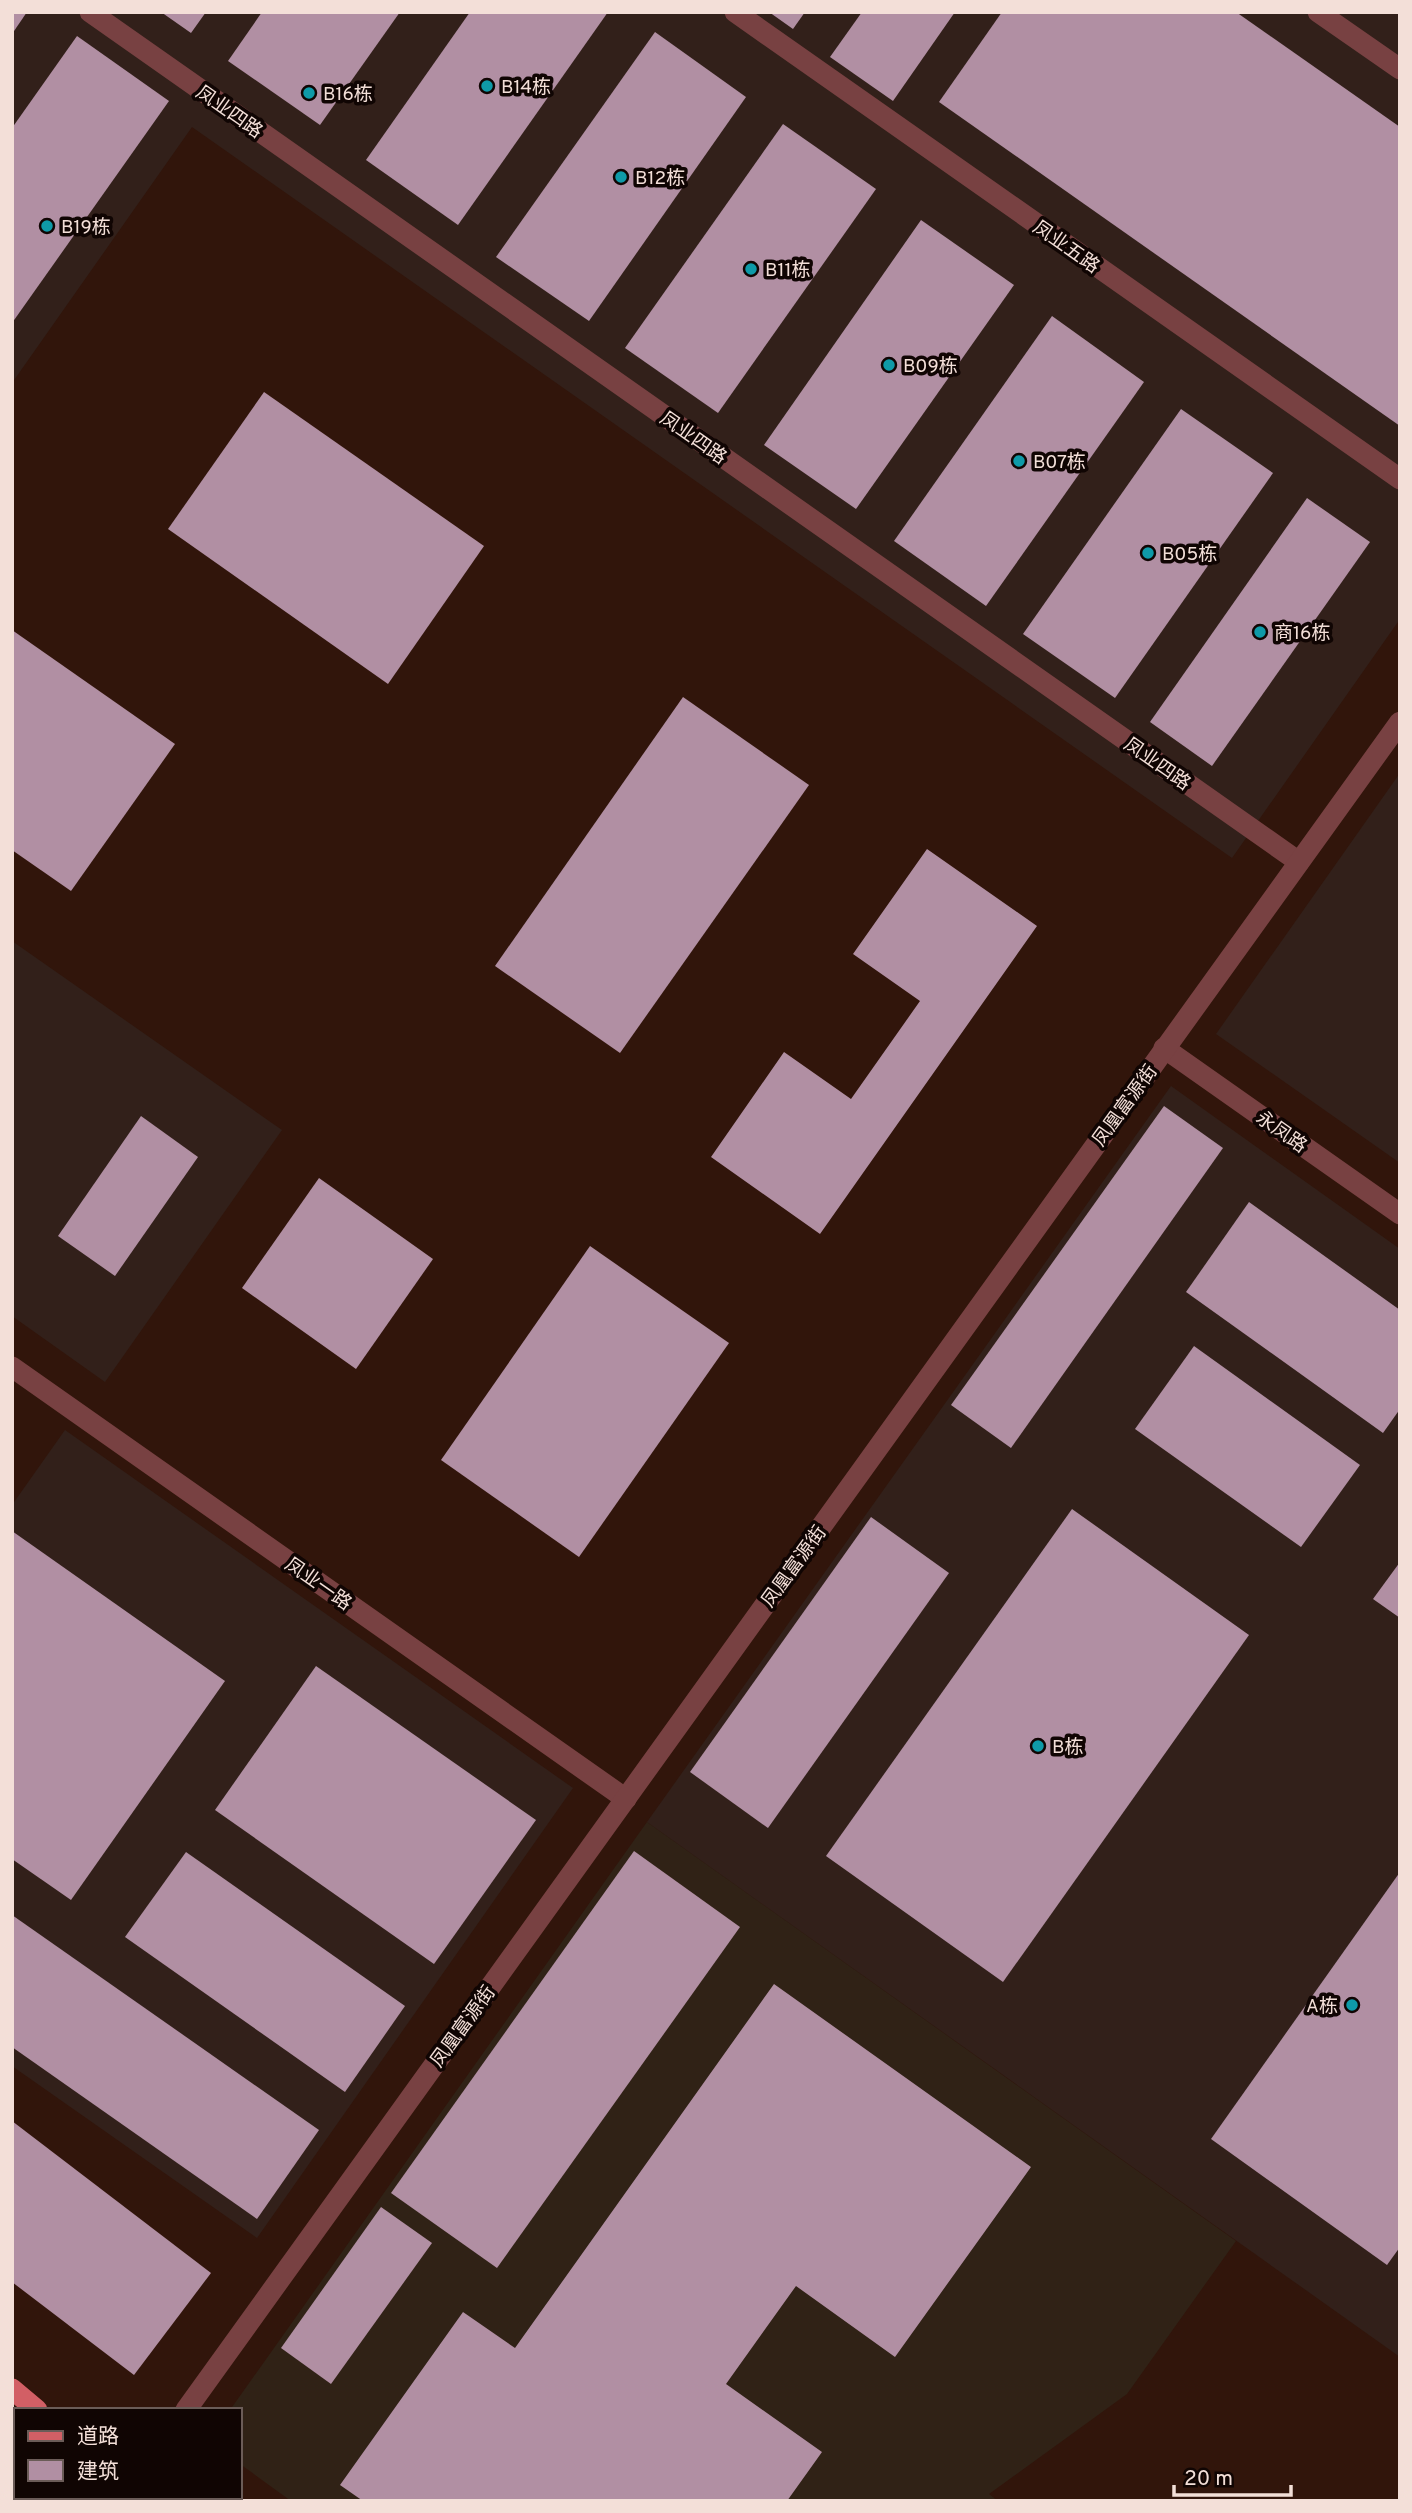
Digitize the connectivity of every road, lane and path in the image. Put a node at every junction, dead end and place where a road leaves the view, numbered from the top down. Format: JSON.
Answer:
{"nodes":[{"id":1,"x":90,"y":12,"type":"edge"},
{"id":2,"x":735,"y":12,"type":"edge"},
{"id":3,"x":1318,"y":12,"type":"edge"},
{"id":4,"x":1400,"y":69,"type":"edge"},
{"id":5,"x":1400,"y":480,"type":"edge"},
{"id":6,"x":1400,"y":722,"type":"edge"},
{"id":7,"x":1299,"y":862,"type":"junction"},
{"id":8,"x":1164,"y":1048,"type":"junction"},
{"id":9,"x":1400,"y":1214,"type":"edge"},
{"id":10,"x":12,"y":1367,"type":"edge"},
{"id":11,"x":626,"y":1798,"type":"junction"},
{"id":12,"x":12,"y":2389,"type":"edge"},
{"id":13,"x":35,"y":2408,"type":"edge"},
{"id":14,"x":187,"y":2408,"type":"edge"}],
"edges":[{"from":1,"to":7,"type":"street","name":"凤业四路"},
{"from":2,"to":5,"type":"street","name":"凤业五路"},
{"from":3,"to":4,"type":"street"},
{"from":6,"to":7,"type":"street","name":"凤凰富源街"},
{"from":7,"to":8,"type":"street","name":"凤凰富源街"},
{"from":8,"to":9,"type":"street","name":"永凤路"},
{"from":8,"to":11,"type":"street","name":"凤凰富源街"},
{"from":10,"to":11,"type":"street","name":"凤业一路"},
{"from":11,"to":14,"type":"street","name":"凤凰富源街"},
{"from":12,"to":13,"type":"main road"}]}
